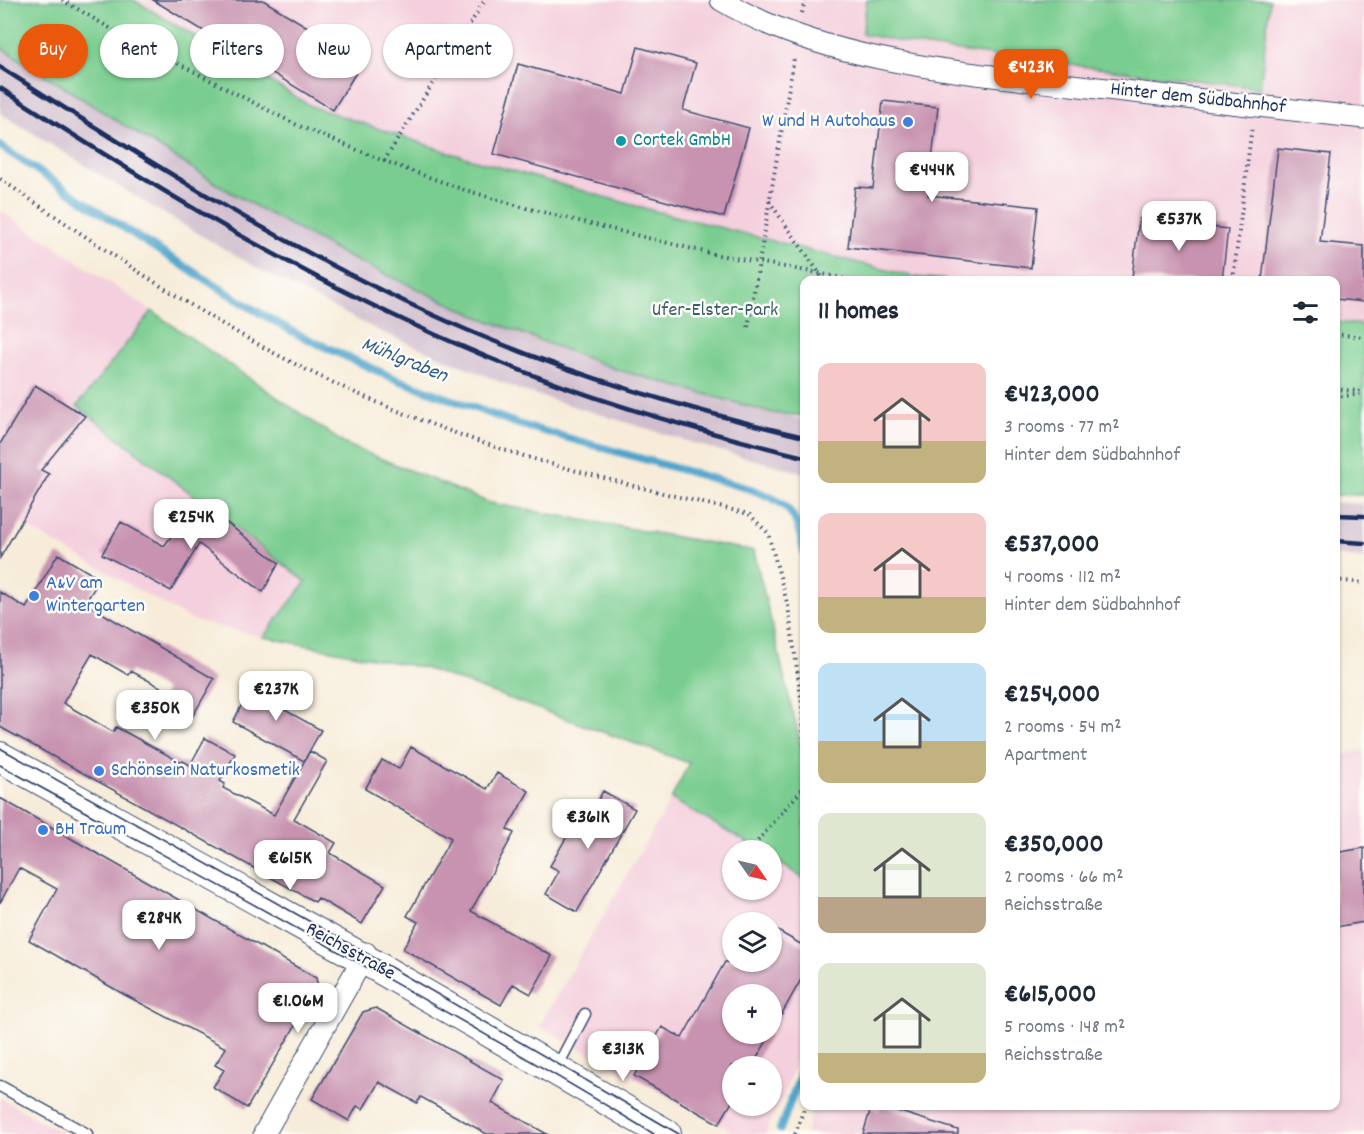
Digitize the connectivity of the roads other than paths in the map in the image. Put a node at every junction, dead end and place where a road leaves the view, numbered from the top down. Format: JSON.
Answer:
{"nodes":[{"id":1,"x":721,"y":0,"type":"edge"},
{"id":2,"x":1364,"y":118,"type":"edge"},
{"id":3,"x":0,"y":757,"type":"edge"},
{"id":4,"x":364,"y":956,"type":"junction"},
{"id":5,"x":585,"y":1014,"type":"dead end"},
{"id":6,"x":556,"y":1070,"type":"junction"},
{"id":7,"x":0,"y":1086,"type":"edge"},
{"id":8,"x":87,"y":1134,"type":"edge"},
{"id":9,"x":264,"y":1134,"type":"edge"},
{"id":10,"x":666,"y":1134,"type":"edge"}],
"edges":[{"from":1,"to":2,"type":"street","name":"Hinter dem Südbahnhof"},
{"from":3,"to":4,"type":"main road","name":"Reichsstraße"},
{"from":4,"to":6,"type":"main road","name":"Reichsstraße"},
{"from":4,"to":9,"type":"street"},
{"from":5,"to":6,"type":"lane"},
{"from":6,"to":10,"type":"main road","name":"Reichsstraße"},
{"from":7,"to":8,"type":"lane"}]}
